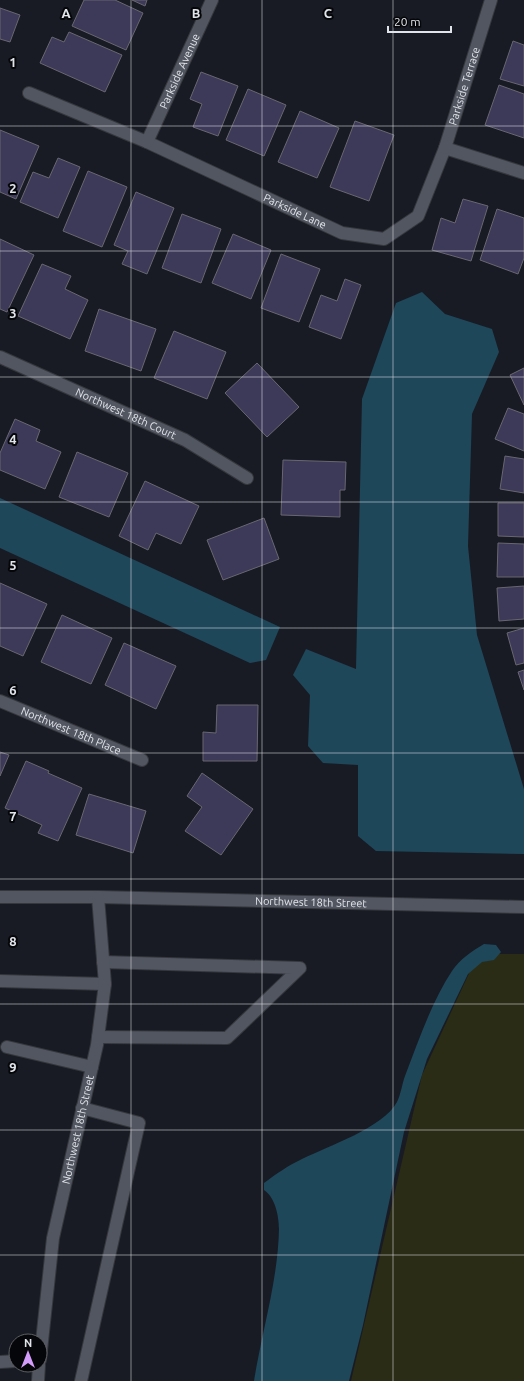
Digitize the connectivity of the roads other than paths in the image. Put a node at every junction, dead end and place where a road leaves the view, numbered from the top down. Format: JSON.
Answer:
{"nodes":[{"id":1,"x":212,"y":0,"type":"edge"},
{"id":2,"x":491,"y":0,"type":"edge"},
{"id":3,"x":29,"y":93,"type":"dead end"},
{"id":4,"x":147,"y":142,"type":"junction"},
{"id":5,"x":445,"y":148,"type":"junction"},
{"id":6,"x":524,"y":173,"type":"edge"},
{"id":7,"x":0,"y":356,"type":"edge"},
{"id":8,"x":247,"y":478,"type":"dead end"},
{"id":9,"x":0,"y":701,"type":"edge"},
{"id":10,"x":142,"y":760,"type":"dead end"},
{"id":11,"x":0,"y":897,"type":"edge"},
{"id":12,"x":98,"y":898,"type":"junction"},
{"id":13,"x":524,"y":907,"type":"edge"},
{"id":14,"x":103,"y":962,"type":"junction"},
{"id":15,"x":0,"y":981,"type":"edge"},
{"id":16,"x":105,"y":984,"type":"junction"},
{"id":17,"x":98,"y":1037,"type":"junction"},
{"id":18,"x":7,"y":1047,"type":"dead end"},
{"id":19,"x":92,"y":1067,"type":"junction"},
{"id":20,"x":82,"y":1108,"type":"junction"},
{"id":21,"x":43,"y":1333,"type":"edge"},
{"id":22,"x":81,"y":1381,"type":"edge"}],
"edges":[{"from":1,"to":4,"type":"street","name":"Parkside Avenue"},
{"from":2,"to":5,"type":"street","name":"Parkside Terrace"},
{"from":3,"to":4,"type":"street","name":"Parkside Lane"},
{"from":4,"to":5,"type":"street","name":"Parkside Lane"},
{"from":5,"to":6,"type":"street"},
{"from":7,"to":8,"type":"street","name":"Northwest 18th Court"},
{"from":9,"to":10,"type":"street","name":"Northwest 18th Place"},
{"from":11,"to":12,"type":"street","name":"Northwest 18th Street"},
{"from":12,"to":13,"type":"street","name":"Northwest 18th Street"},
{"from":12,"to":14,"type":"street","name":"Northwest 18th Street"},
{"from":14,"to":16,"type":"street","name":"Northwest 18th Street"},
{"from":14,"to":17,"type":"street"},
{"from":15,"to":16,"type":"street"},
{"from":16,"to":17,"type":"street","name":"Northwest 18th Street"},
{"from":17,"to":19,"type":"street","name":"Northwest 18th Street"},
{"from":18,"to":19,"type":"street"},
{"from":19,"to":20,"type":"street","name":"Northwest 18th Street"},
{"from":20,"to":21,"type":"street","name":"Northwest 18th Street"},
{"from":20,"to":22,"type":"street"}]}
